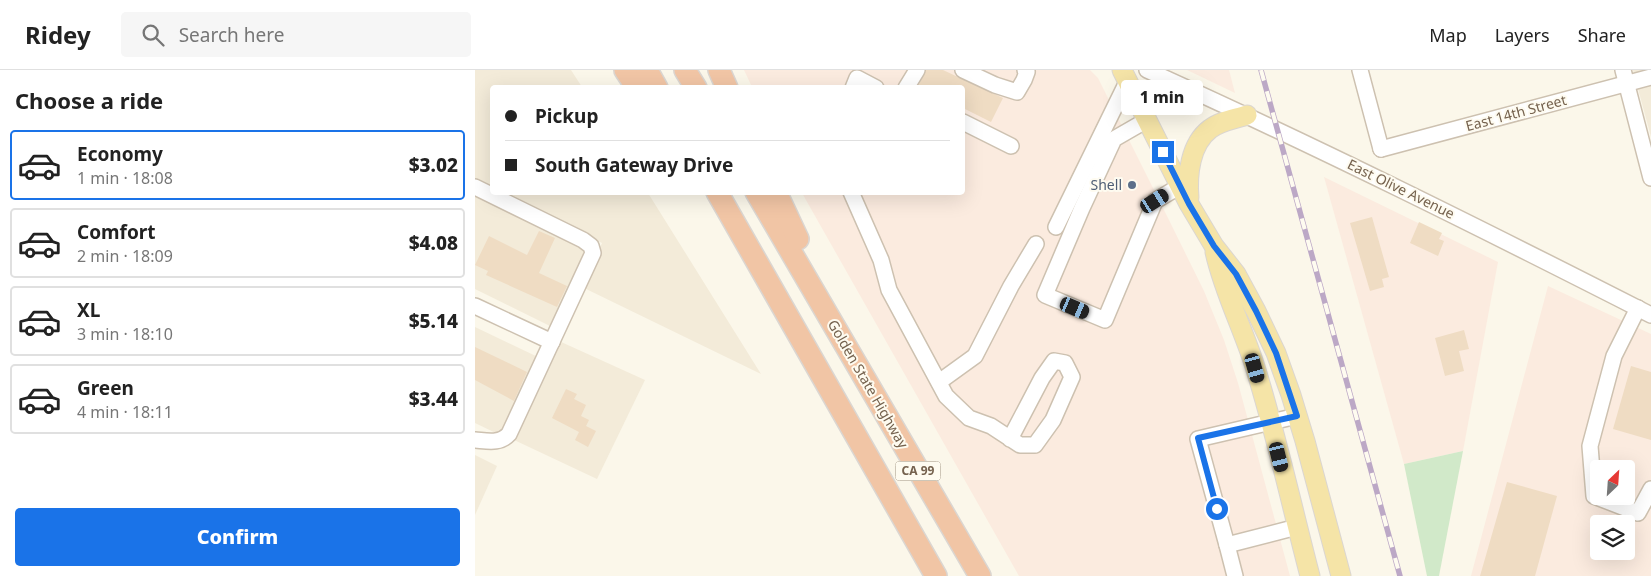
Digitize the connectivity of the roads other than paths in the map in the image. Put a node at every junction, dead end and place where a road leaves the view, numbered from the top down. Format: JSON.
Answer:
{"nodes":[{"id":1,"x":625,"y":70,"type":"edge"},
{"id":2,"x":647,"y":70,"type":"edge"},
{"id":3,"x":685,"y":70,"type":"edge"},
{"id":4,"x":719,"y":70,"type":"edge"},
{"id":5,"x":917,"y":70,"type":"edge"},
{"id":6,"x":963,"y":70,"type":"edge"},
{"id":7,"x":1025,"y":70,"type":"edge"},
{"id":8,"x":1147,"y":70,"type":"edge"},
{"id":9,"x":1360,"y":70,"type":"edge"},
{"id":10,"x":1125,"y":75,"type":"edge"},
{"id":11,"x":1625,"y":77,"type":"edge"},
{"id":12,"x":1651,"y":77,"type":"edge"},
{"id":13,"x":635,"y":85,"type":"edge"},
{"id":14,"x":655,"y":85,"type":"edge"},
{"id":15,"x":693,"y":85,"type":"edge"},
{"id":16,"x":726,"y":85,"type":"edge"},
{"id":17,"x":854,"y":85,"type":"edge"},
{"id":18,"x":870,"y":85,"type":"edge"},
{"id":19,"x":908,"y":85,"type":"edge"},
{"id":20,"x":1247,"y":115,"type":"junction"},
{"id":21,"x":1147,"y":120,"type":"junction"},
{"id":22,"x":965,"y":123,"type":"edge"},
{"id":23,"x":1011,"y":146,"type":"dead end"},
{"id":24,"x":1381,"y":150,"type":"junction"},
{"id":25,"x":1368,"y":173,"type":"junction"},
{"id":26,"x":1651,"y":178,"type":"edge"},
{"id":27,"x":1180,"y":186,"type":"junction"},
{"id":28,"x":475,"y":187,"type":"edge"},
{"id":29,"x":490,"y":194,"type":"edge"},
{"id":30,"x":491,"y":195,"type":"edge"},
{"id":31,"x":706,"y":195,"type":"edge"},
{"id":32,"x":719,"y":195,"type":"edge"},
{"id":33,"x":759,"y":195,"type":"edge"},
{"id":34,"x":777,"y":195,"type":"edge"},
{"id":35,"x":852,"y":195,"type":"edge"},
{"id":36,"x":1189,"y":204,"type":"junction"},
{"id":37,"x":1056,"y":227,"type":"dead end"},
{"id":38,"x":1036,"y":244,"type":"dead end"},
{"id":39,"x":1214,"y":246,"type":"junction"},
{"id":40,"x":475,"y":306,"type":"edge"},
{"id":41,"x":1645,"y":311,"type":"edge"},
{"id":42,"x":551,"y":342,"type":"junction"},
{"id":43,"x":857,"y":366,"type":"junction"},
{"id":44,"x":823,"y":380,"type":"junction"},
{"id":45,"x":939,"y":382,"type":"junction"},
{"id":46,"x":1297,"y":416,"type":"junction"},
{"id":47,"x":1270,"y":422,"type":"junction"},
{"id":48,"x":1010,"y":439,"type":"junction"},
{"id":49,"x":475,"y":440,"type":"edge"},
{"id":50,"x":1651,"y":489,"type":"edge"},
{"id":51,"x":1297,"y":528,"type":"junction"},
{"id":52,"x":1227,"y":545,"type":"junction"},
{"id":53,"x":935,"y":576,"type":"edge"},
{"id":54,"x":980,"y":576,"type":"edge"},
{"id":55,"x":1235,"y":576,"type":"edge"},
{"id":56,"x":1310,"y":576,"type":"edge"},
{"id":57,"x":1341,"y":576,"type":"edge"}],
"edges":[{"from":1,"to":13,"type":"highway"},
{"from":2,"to":14,"type":"highway"},
{"from":3,"to":15,"type":"highway"},
{"from":4,"to":16,"type":"highway"},
{"from":5,"to":19,"type":"street"},
{"from":6,"to":7,"type":"street"},
{"from":8,"to":20,"type":"street","name":"East Olive Avenue"},
{"from":9,"to":24,"type":"street"},
{"from":10,"to":21,"type":"main road"},
{"from":10,"to":37,"type":"street"},
{"from":11,"to":12,"type":"street","name":"East 14th Street"},
{"from":11,"to":24,"type":"street","name":"East 14th Street"},
{"from":11,"to":26,"type":"street"},
{"from":17,"to":18,"type":"street"},
{"from":20,"to":25,"type":"street","name":"East Olive Avenue"},
{"from":20,"to":36,"type":"main road"},
{"from":21,"to":27,"type":"main road"},
{"from":21,"to":27,"type":"street"},
{"from":22,"to":23,"type":"street"},
{"from":24,"to":25,"type":"street"},
{"from":25,"to":41,"type":"street","name":"East Olive Avenue"},
{"from":27,"to":36,"type":"main road"},
{"from":28,"to":29,"type":"street"},
{"from":30,"to":42,"type":"street"},
{"from":31,"to":44,"type":"highway"},
{"from":32,"to":44,"type":"highway","number":"CA 99"},
{"from":33,"to":43,"type":"highway","name":"Golden State Highway","number":"CA 99"},
{"from":34,"to":43,"type":"highway"},
{"from":35,"to":45,"type":"street"},
{"from":36,"to":39,"type":"main road"},
{"from":38,"to":45,"type":"street"},
{"from":39,"to":46,"type":"main road"},
{"from":39,"to":47,"type":"main road"},
{"from":40,"to":42,"type":"street"},
{"from":41,"to":50,"type":"street"},
{"from":42,"to":49,"type":"street"},
{"from":43,"to":54,"type":"highway","name":"Golden State Highway","number":"CA 99"},
{"from":44,"to":53,"type":"highway","number":"CA 99"},
{"from":45,"to":48,"type":"street"},
{"from":46,"to":47,"type":"street"},
{"from":46,"to":57,"type":"main road"},
{"from":47,"to":51,"type":"main road"},
{"from":47,"to":52,"type":"street"},
{"from":48,"to":48,"type":"street"},
{"from":51,"to":52,"type":"street"},
{"from":51,"to":56,"type":"main road"},
{"from":52,"to":55,"type":"street"}]}
